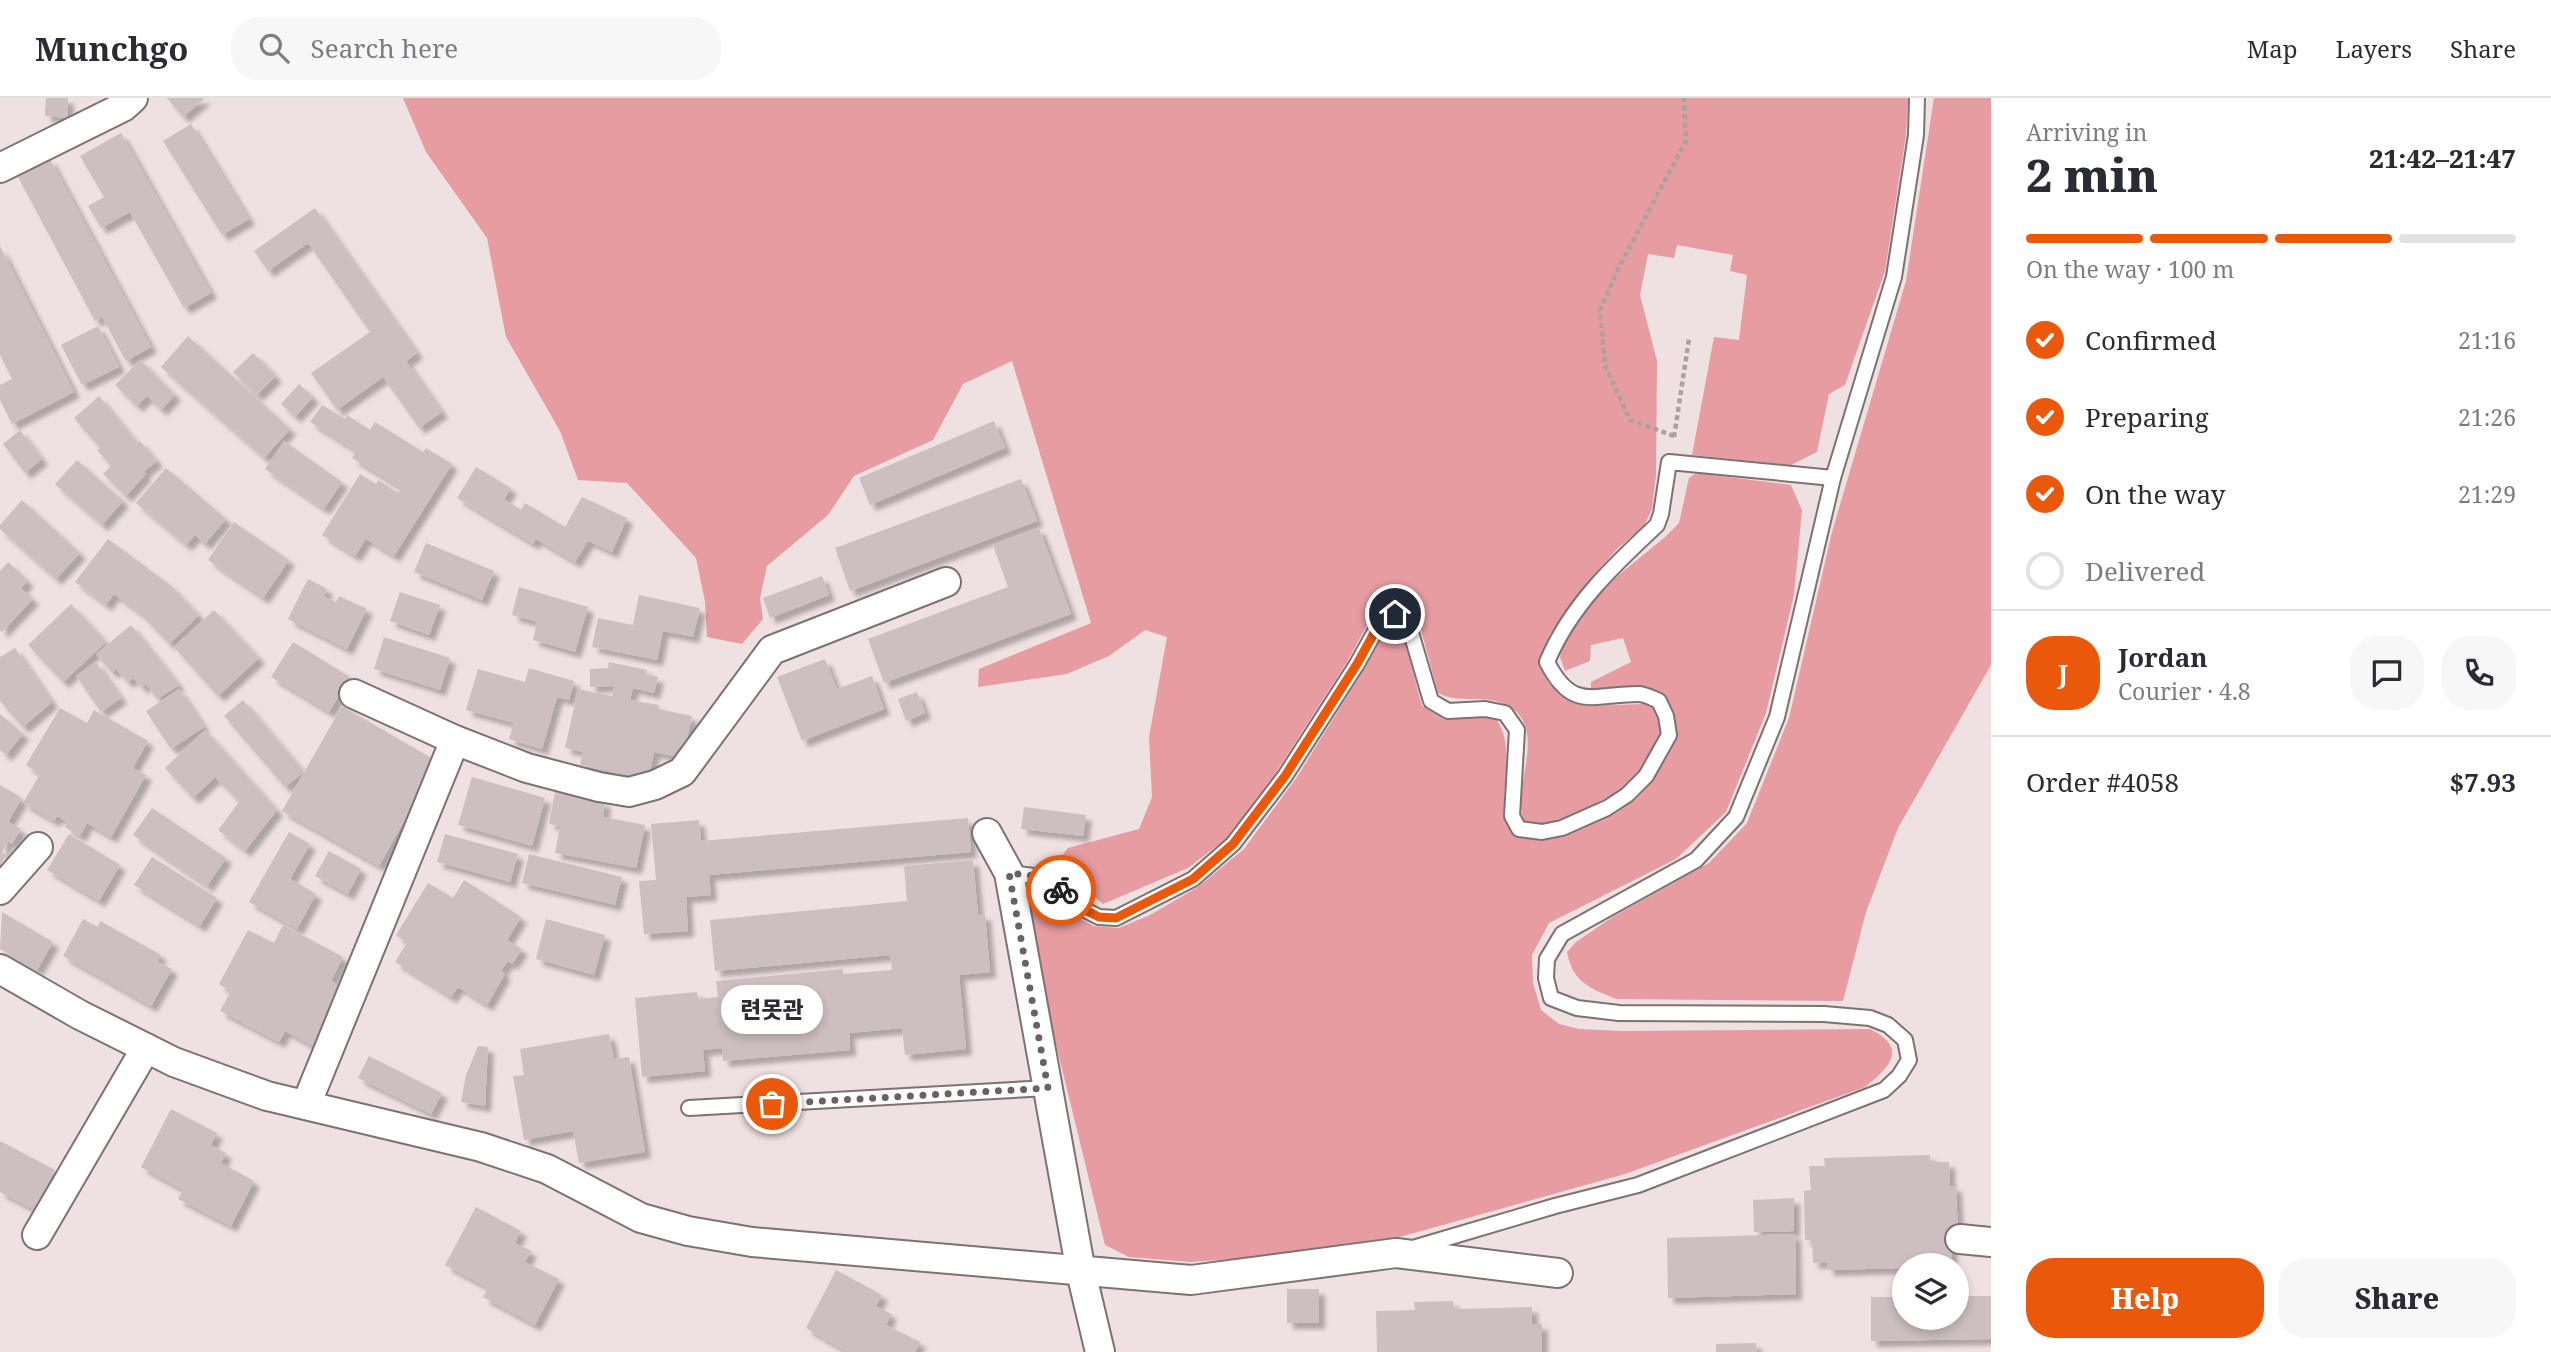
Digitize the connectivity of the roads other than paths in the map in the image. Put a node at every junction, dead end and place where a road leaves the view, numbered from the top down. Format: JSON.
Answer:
{"nodes":[{"id":1,"x":133,"y":98,"type":"edge"},
{"id":2,"x":1917,"y":98,"type":"edge"},
{"id":3,"x":0,"y":168,"type":"edge"},
{"id":4,"x":1833,"y":478,"type":"junction"},
{"id":5,"x":946,"y":582,"type":"dead end"},
{"id":6,"x":354,"y":694,"type":"dead end"},
{"id":7,"x":455,"y":740,"type":"junction"},
{"id":8,"x":987,"y":833,"type":"dead end"},
{"id":9,"x":38,"y":847,"type":"dead end"},
{"id":10,"x":1009,"y":873,"type":"junction"},
{"id":11,"x":0,"y":890,"type":"edge"},
{"id":12,"x":0,"y":969,"type":"edge"},
{"id":13,"x":146,"y":1048,"type":"junction"},
{"id":14,"x":1048,"y":1088,"type":"junction"},
{"id":15,"x":306,"y":1105,"type":"junction"},
{"id":16,"x":689,"y":1108,"type":"dead end"},
{"id":17,"x":37,"y":1235,"type":"dead end"},
{"id":18,"x":1960,"y":1238,"type":"dead end"},
{"id":19,"x":1991,"y":1242,"type":"edge"},
{"id":20,"x":1396,"y":1253,"type":"junction"},
{"id":21,"x":1081,"y":1272,"type":"junction"},
{"id":22,"x":1558,"y":1273,"type":"dead end"},
{"id":23,"x":1100,"y":1352,"type":"edge"}],
"edges":[{"from":1,"to":3,"type":"street"},
{"from":2,"to":4,"type":"lane"},
{"from":4,"to":10,"type":"lane"},
{"from":4,"to":20,"type":"lane"},
{"from":5,"to":7,"type":"street"},
{"from":6,"to":7,"type":"street"},
{"from":7,"to":15,"type":"street"},
{"from":8,"to":10,"type":"street"},
{"from":9,"to":11,"type":"street"},
{"from":10,"to":14,"type":"street"},
{"from":12,"to":13,"type":"street"},
{"from":13,"to":15,"type":"street"},
{"from":13,"to":17,"type":"street"},
{"from":14,"to":16,"type":"lane"},
{"from":14,"to":21,"type":"street"},
{"from":15,"to":21,"type":"street"},
{"from":18,"to":19,"type":"street"},
{"from":20,"to":21,"type":"street"},
{"from":20,"to":22,"type":"street"},
{"from":21,"to":23,"type":"street"}]}
